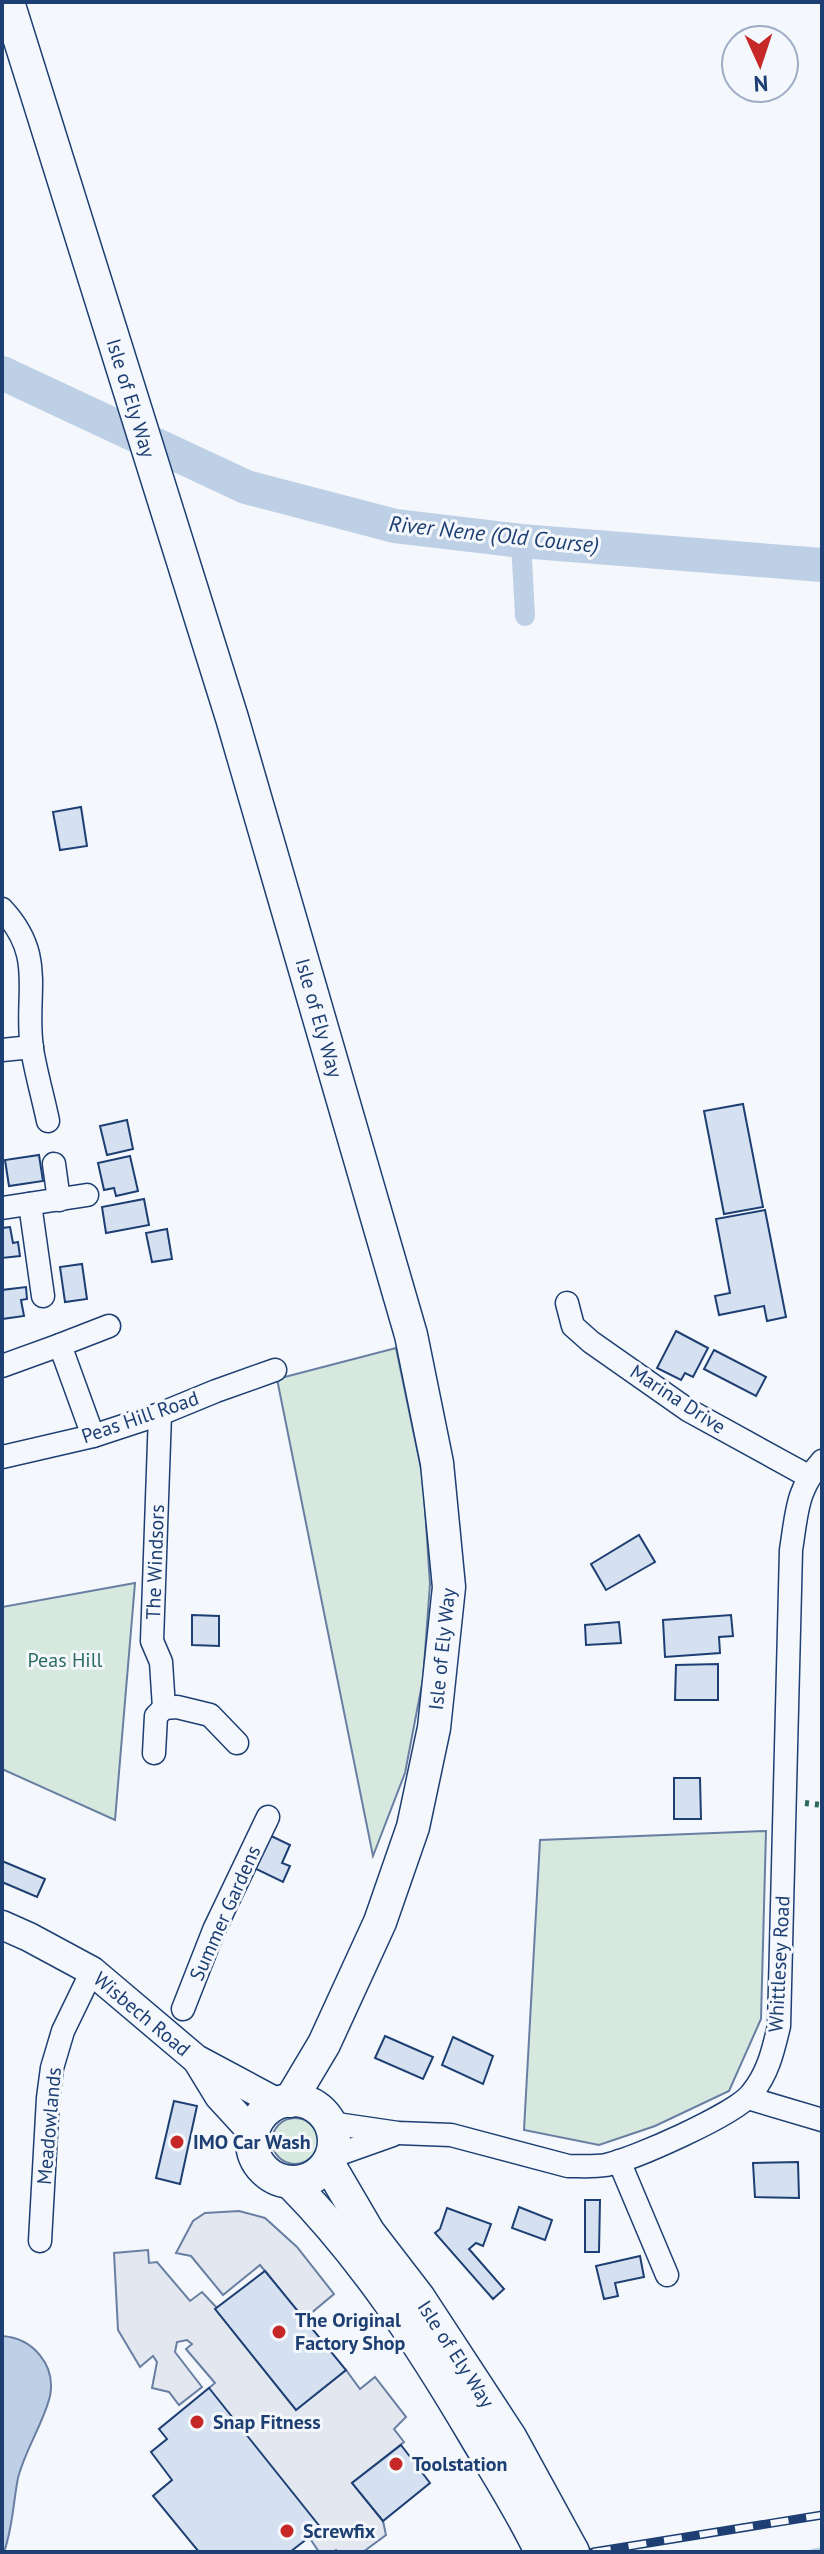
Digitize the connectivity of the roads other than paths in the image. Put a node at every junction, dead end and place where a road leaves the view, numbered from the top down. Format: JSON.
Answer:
{"nodes":[{"id":1,"x":8,"y":2,"type":"edge"},
{"id":2,"x":2,"y":909,"type":"edge"},
{"id":3,"x":32,"y":1047,"type":"junction"},
{"id":4,"x":2,"y":1050,"type":"edge"},
{"id":5,"x":48,"y":1121,"type":"dead end"},
{"id":6,"x":54,"y":1164,"type":"dead end"},
{"id":7,"x":87,"y":1195,"type":"dead end"},
{"id":8,"x":59,"y":1200,"type":"junction"},
{"id":9,"x":30,"y":1204,"type":"junction"},
{"id":10,"x":2,"y":1208,"type":"edge"},
{"id":11,"x":43,"y":1296,"type":"dead end"},
{"id":12,"x":567,"y":1303,"type":"dead end"},
{"id":13,"x":109,"y":1326,"type":"dead end"},
{"id":14,"x":60,"y":1345,"type":"junction"},
{"id":15,"x":2,"y":1366,"type":"edge"},
{"id":16,"x":275,"y":1370,"type":"dead end"},
{"id":17,"x":160,"y":1414,"type":"junction"},
{"id":18,"x":93,"y":1436,"type":"junction"},
{"id":19,"x":2,"y":1457,"type":"edge"},
{"id":20,"x":815,"y":1469,"type":"edge"},
{"id":21,"x":164,"y":1708,"type":"junction"},
{"id":22,"x":237,"y":1743,"type":"dead end"},
{"id":23,"x":154,"y":1753,"type":"dead end"},
{"id":24,"x":268,"y":1817,"type":"dead end"},
{"id":25,"x":2,"y":1925,"type":"edge"},
{"id":26,"x":92,"y":1971,"type":"junction"},
{"id":27,"x":183,"y":2009,"type":"dead end"},
{"id":28,"x":196,"y":2059,"type":"junction"},
{"id":29,"x":748,"y":2098,"type":"junction"},
{"id":30,"x":304,"y":2109,"type":"junction"},
{"id":31,"x":822,"y":2120,"type":"edge"},
{"id":32,"x":253,"y":2133,"type":"junction"},
{"id":33,"x":398,"y":2133,"type":"junction"},
{"id":34,"x":329,"y":2160,"type":"junction"},
{"id":35,"x":619,"y":2161,"type":"junction"},
{"id":36,"x":290,"y":2182,"type":"junction"},
{"id":37,"x":40,"y":2241,"type":"dead end"},
{"id":38,"x":667,"y":2275,"type":"dead end"},
{"id":39,"x":554,"y":2546,"type":"edge"}],
"edges":[{"from":1,"to":30,"type":"highway","name":"Isle of Ely Way"},
{"from":2,"to":3,"type":"street"},
{"from":3,"to":4,"type":"street"},
{"from":3,"to":5,"type":"street"},
{"from":6,"to":8,"type":"street"},
{"from":7,"to":8,"type":"street"},
{"from":8,"to":9,"type":"street"},
{"from":9,"to":10,"type":"street"},
{"from":9,"to":11,"type":"street"},
{"from":12,"to":20,"type":"street","name":"Marina Drive"},
{"from":13,"to":14,"type":"street"},
{"from":14,"to":15,"type":"street"},
{"from":14,"to":18,"type":"street"},
{"from":16,"to":17,"type":"street","name":"Peas Hill Road"},
{"from":17,"to":18,"type":"street","name":"Peas Hill Road"},
{"from":17,"to":21,"type":"street","name":"The Windsors"},
{"from":18,"to":19,"type":"street","name":"Peas Hill Road"},
{"from":20,"to":29,"type":"street","name":"Whittlesey Road"},
{"from":21,"to":22,"type":"street"},
{"from":21,"to":23,"type":"street","name":"The Windsors"},
{"from":24,"to":27,"type":"street","name":"Summer Gardens"},
{"from":25,"to":26,"type":"main road","name":"Wisbech Road"},
{"from":26,"to":28,"type":"main road","name":"Wisbech Road"},
{"from":26,"to":37,"type":"street","name":"Meadowlands"},
{"from":28,"to":30,"type":"main road","name":"Wisbech Road"},
{"from":28,"to":32,"type":"main road","name":"Wisbech Road"},
{"from":29,"to":31,"type":"street"},
{"from":29,"to":35,"type":"street","name":"Whittlesey Road"},
{"from":30,"to":32,"type":"highway"},
{"from":30,"to":33,"type":"street","name":"Whittlesey Road"},
{"from":30,"to":34,"type":"highway"},
{"from":32,"to":36,"type":"highway"},
{"from":33,"to":34,"type":"street","name":"Whittlesey Road"},
{"from":33,"to":35,"type":"street","name":"Whittlesey Road"},
{"from":34,"to":36,"type":"highway"},
{"from":34,"to":39,"type":"highway","name":"Isle of Ely Way"},
{"from":35,"to":38,"type":"street"},
{"from":36,"to":39,"type":"highway","name":"Isle of Ely Way"}]}
